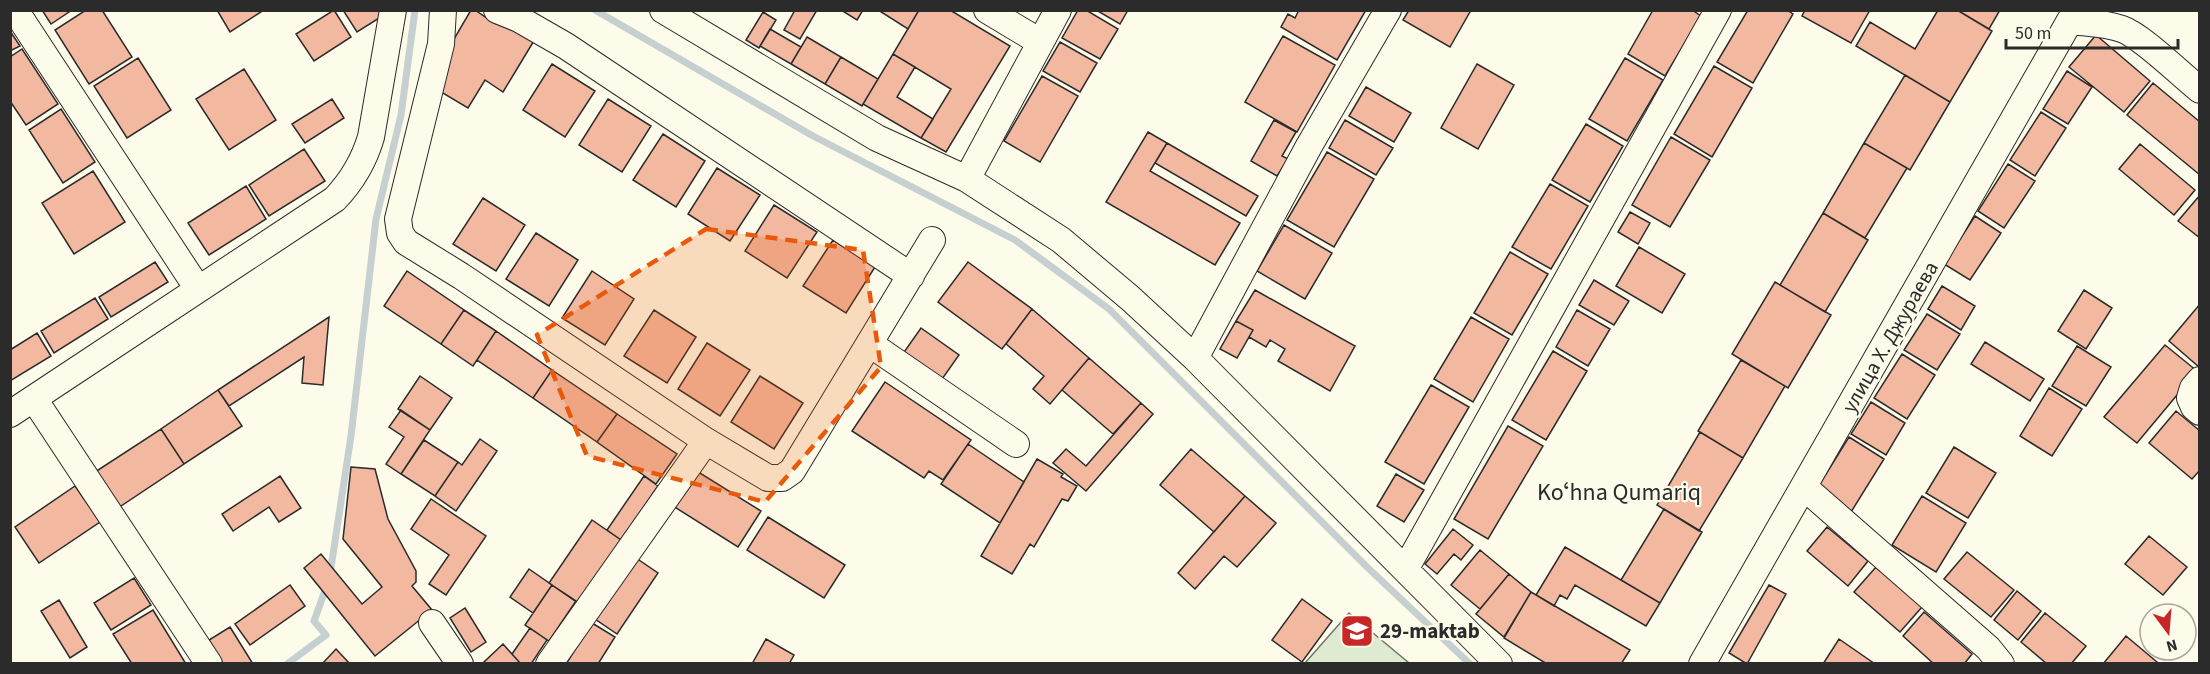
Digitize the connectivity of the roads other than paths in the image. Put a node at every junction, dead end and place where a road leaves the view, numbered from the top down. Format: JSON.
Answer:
{"nodes":[{"id":1,"x":15,"y":10,"type":"edge"},
{"id":2,"x":393,"y":10,"type":"edge"},
{"id":3,"x":443,"y":10,"type":"edge"},
{"id":4,"x":497,"y":10,"type":"edge"},
{"id":5,"x":663,"y":10,"type":"edge"},
{"id":6,"x":987,"y":10,"type":"edge"},
{"id":7,"x":1058,"y":10,"type":"edge"},
{"id":8,"x":1388,"y":10,"type":"edge"},
{"id":9,"x":1718,"y":10,"type":"edge"},
{"id":10,"x":2073,"y":16,"type":"edge"},
{"id":11,"x":1040,"y":42,"type":"junction"},
{"id":12,"x":2199,"y":90,"type":"edge"},
{"id":13,"x":967,"y":179,"type":"junction"},
{"id":14,"x":932,"y":240,"type":"dead end"},
{"id":15,"x":911,"y":276,"type":"junction"},
{"id":16,"x":198,"y":289,"type":"junction"},
{"id":17,"x":870,"y":344,"type":"junction"},
{"id":18,"x":1196,"y":358,"type":"junction"},
{"id":19,"x":2199,"y":380,"type":"edge"},
{"id":20,"x":34,"y":399,"type":"junction"},
{"id":21,"x":2199,"y":412,"type":"edge"},
{"id":22,"x":10,"y":414,"type":"edge"},
{"id":23,"x":706,"y":441,"type":"junction"},
{"id":24,"x":1016,"y":444,"type":"dead end"},
{"id":25,"x":1804,"y":487,"type":"junction"},
{"id":26,"x":1406,"y":568,"type":"junction"},
{"id":27,"x":432,"y":623,"type":"dead end"},
{"id":28,"x":209,"y":663,"type":"edge"},
{"id":29,"x":460,"y":663,"type":"edge"},
{"id":30,"x":549,"y":663,"type":"edge"},
{"id":31,"x":1499,"y":663,"type":"edge"},
{"id":32,"x":1702,"y":663,"type":"edge"},
{"id":33,"x":2001,"y":663,"type":"edge"}],
"edges":[{"from":1,"to":16,"type":"street"},
{"from":2,"to":16,"type":"street"},
{"from":3,"to":23,"type":"street"},
{"from":4,"to":15,"type":"street"},
{"from":5,"to":13,"type":"street"},
{"from":6,"to":11,"type":"street"},
{"from":7,"to":11,"type":"street"},
{"from":8,"to":18,"type":"street"},
{"from":9,"to":26,"type":"street"},
{"from":10,"to":12,"type":"street"},
{"from":10,"to":25,"type":"street","name":"улица Х. Джураева"},
{"from":11,"to":13,"type":"street"},
{"from":13,"to":18,"type":"street"},
{"from":14,"to":15,"type":"street"},
{"from":15,"to":17,"type":"street"},
{"from":16,"to":20,"type":"street"},
{"from":17,"to":23,"type":"street"},
{"from":17,"to":24,"type":"street"},
{"from":18,"to":26,"type":"street"},
{"from":19,"to":21,"type":"street"},
{"from":20,"to":22,"type":"street"},
{"from":20,"to":28,"type":"street"},
{"from":23,"to":30,"type":"street"},
{"from":25,"to":32,"type":"street","name":"улица Х. Джураева"},
{"from":25,"to":33,"type":"street"},
{"from":26,"to":31,"type":"street"},
{"from":27,"to":29,"type":"street"}]}
